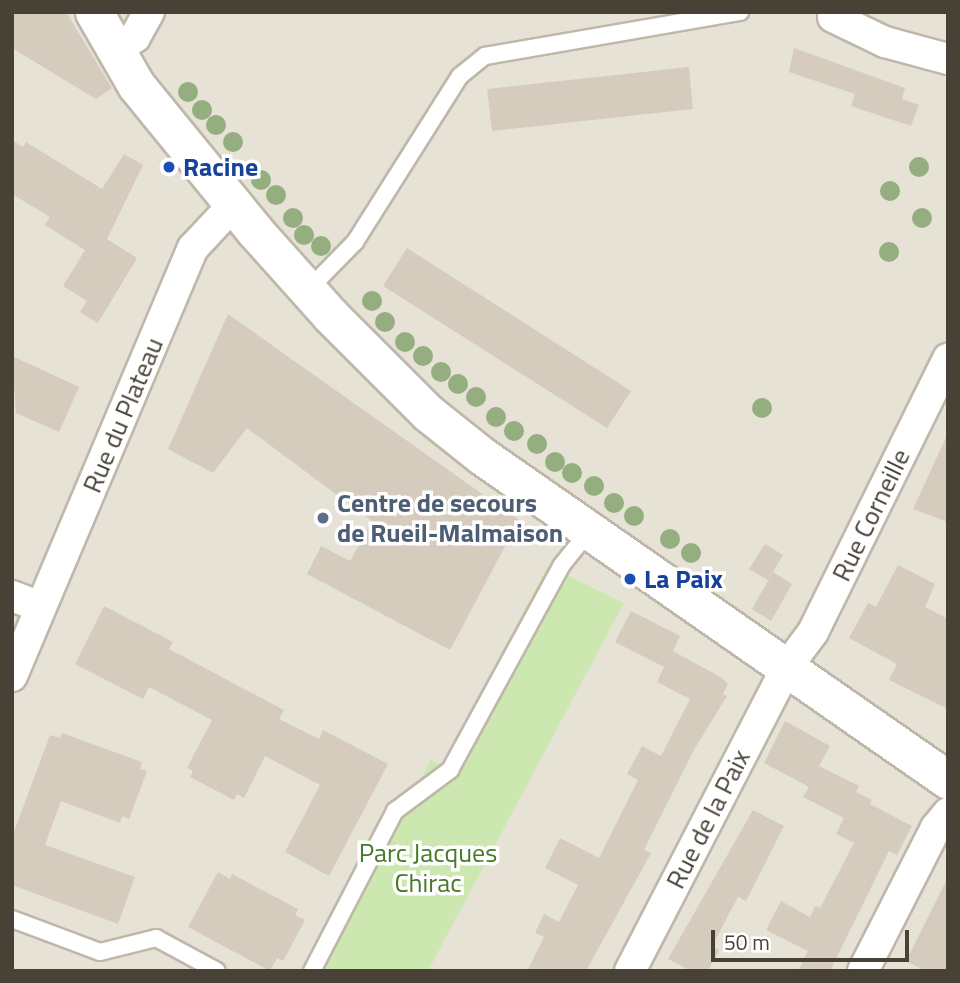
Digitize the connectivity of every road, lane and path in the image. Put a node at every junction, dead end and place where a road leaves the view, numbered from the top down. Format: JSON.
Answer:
{"nodes":[{"id":1,"x":94,"y":12,"type":"edge"},
{"id":2,"x":149,"y":12,"type":"edge"},
{"id":3,"x":740,"y":12,"type":"edge"},
{"id":4,"x":833,"y":17,"type":"dead end"},
{"id":5,"x":116,"y":50,"type":"junction"},
{"id":6,"x":948,"y":58,"type":"edge"},
{"id":7,"x":233,"y":204,"type":"junction"},
{"id":8,"x":308,"y":290,"type":"junction"},
{"id":9,"x":948,"y":359,"type":"edge"},
{"id":10,"x":589,"y":531,"type":"junction"},
{"id":11,"x":12,"y":596,"type":"edge"},
{"id":12,"x":40,"y":607,"type":"junction"},
{"id":13,"x":787,"y":667,"type":"junction"},
{"id":14,"x":12,"y":676,"type":"edge"},
{"id":15,"x":948,"y":780,"type":"edge"},
{"id":16,"x":948,"y":813,"type":"edge"},
{"id":17,"x":12,"y":919,"type":"edge"},
{"id":18,"x":217,"y":971,"type":"edge"},
{"id":19,"x":312,"y":971,"type":"edge"},
{"id":20,"x":630,"y":971,"type":"edge"},
{"id":21,"x":863,"y":971,"type":"edge"}],
"edges":[{"from":1,"to":5,"type":"street"},
{"from":2,"to":5,"type":"street"},
{"from":3,"to":8,"type":"lane"},
{"from":4,"to":6,"type":"street"},
{"from":5,"to":7,"type":"street"},
{"from":7,"to":8,"type":"street"},
{"from":7,"to":12,"type":"street","name":"Rue du Plateau"},
{"from":8,"to":10,"type":"street"},
{"from":9,"to":13,"type":"street","name":"Rue Corneille"},
{"from":10,"to":13,"type":"street"},
{"from":10,"to":19,"type":"lane"},
{"from":11,"to":12,"type":"street"},
{"from":12,"to":14,"type":"street","name":"Rue du Plateau"},
{"from":13,"to":15,"type":"street"},
{"from":13,"to":20,"type":"street","name":"Rue de la Paix"},
{"from":16,"to":21,"type":"street"},
{"from":17,"to":18,"type":"lane"}]}
